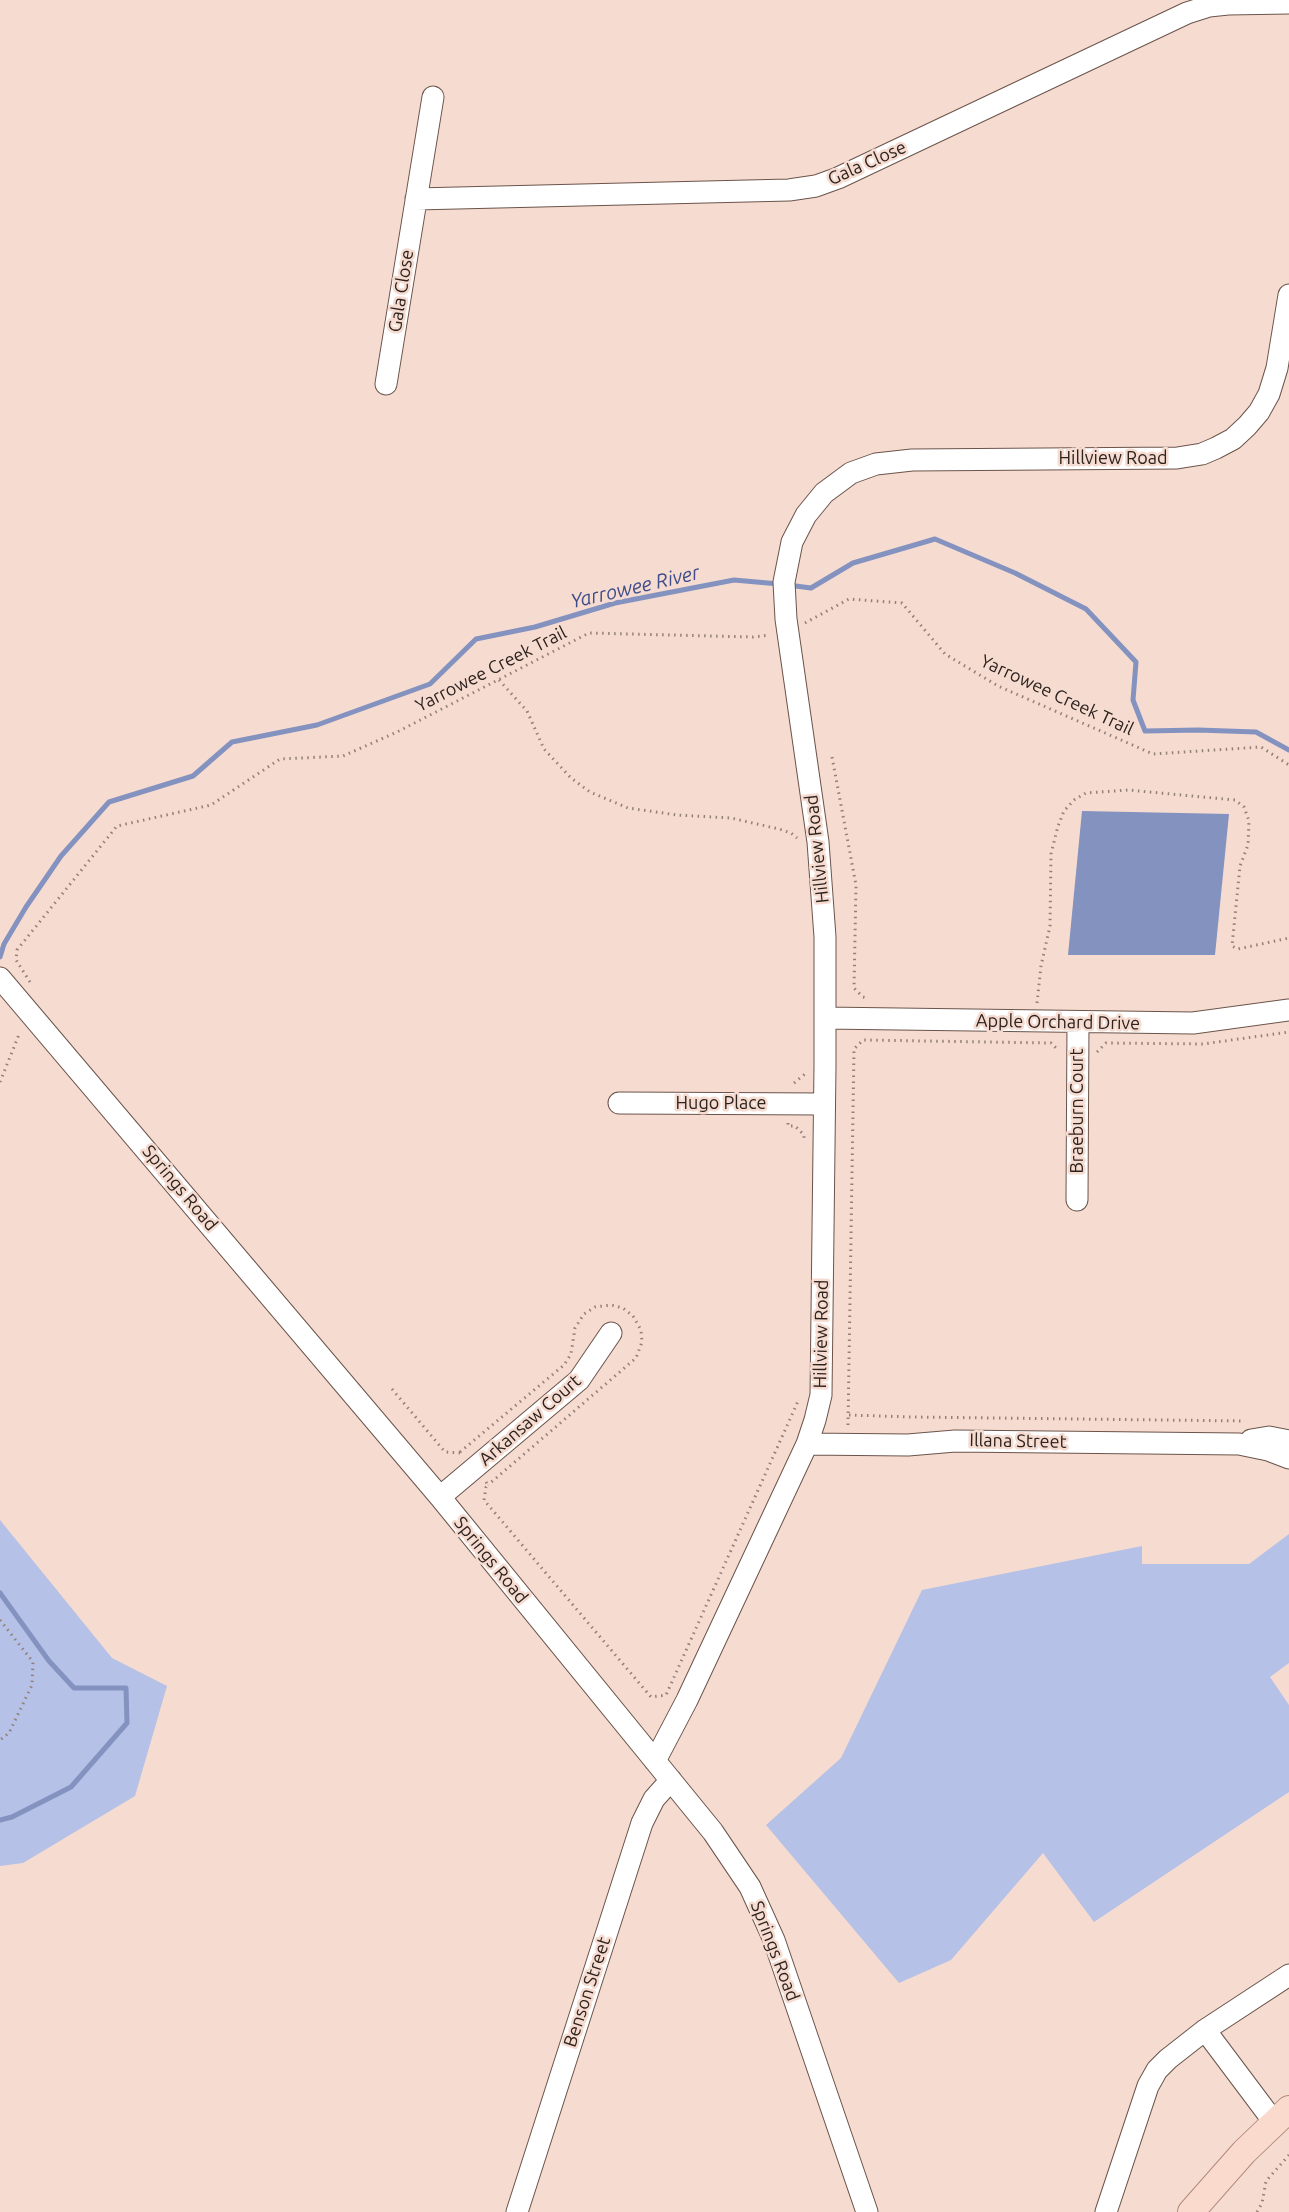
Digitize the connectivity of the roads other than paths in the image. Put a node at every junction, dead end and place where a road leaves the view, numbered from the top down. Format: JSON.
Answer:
{"nodes":[{"id":1,"x":1289,"y":3,"type":"edge"},
{"id":2,"x":433,"y":97,"type":"dead end"},
{"id":3,"x":416,"y":199,"type":"junction"},
{"id":4,"x":1289,"y":295,"type":"edge"},
{"id":5,"x":386,"y":384,"type":"dead end"},
{"id":6,"x":0,"y":978,"type":"edge"},
{"id":7,"x":1289,"y":1010,"type":"edge"},
{"id":8,"x":825,"y":1018,"type":"junction"},
{"id":9,"x":1078,"y":1022,"type":"junction"},
{"id":10,"x":619,"y":1103,"type":"dead end"},
{"id":11,"x":824,"y":1104,"type":"junction"},
{"id":12,"x":1077,"y":1200,"type":"dead end"},
{"id":13,"x":611,"y":1334,"type":"dead end"},
{"id":14,"x":1289,"y":1441,"type":"edge"},
{"id":15,"x":807,"y":1444,"type":"junction"},
{"id":16,"x":1230,"y":1444,"type":"junction"},
{"id":17,"x":1289,"y":1458,"type":"edge"},
{"id":18,"x":440,"y":1497,"type":"junction"},
{"id":19,"x":655,"y":1761,"type":"junction"},
{"id":20,"x":671,"y":1780,"type":"junction"},
{"id":21,"x":1289,"y":1975,"type":"edge"},
{"id":22,"x":1205,"y":2030,"type":"junction"},
{"id":23,"x":1281,"y":2115,"type":"edge"},
{"id":24,"x":518,"y":2212,"type":"edge"},
{"id":25,"x":867,"y":2212,"type":"edge"},
{"id":26,"x":1106,"y":2212,"type":"edge"},
{"id":27,"x":1191,"y":2212,"type":"edge"}],
"edges":[{"from":1,"to":3,"type":"street","name":"Gala Close"},
{"from":2,"to":3,"type":"street","name":"Gala Close"},
{"from":3,"to":5,"type":"street","name":"Gala Close"},
{"from":4,"to":8,"type":"street","name":"Hillview Road"},
{"from":6,"to":18,"type":"street","name":"Springs Road"},
{"from":7,"to":9,"type":"street","name":"Apple Orchard Drive"},
{"from":8,"to":9,"type":"street","name":"Apple Orchard Drive"},
{"from":8,"to":11,"type":"street","name":"Hillview Road"},
{"from":9,"to":12,"type":"street","name":"Braeburn Court"},
{"from":10,"to":11,"type":"street","name":"Hugo Place"},
{"from":11,"to":15,"type":"street","name":"Hillview Road"},
{"from":13,"to":18,"type":"street","name":"Arkansaw Court"},
{"from":14,"to":16,"type":"street","name":"Illana Street"},
{"from":15,"to":16,"type":"street","name":"Illana Street"},
{"from":15,"to":19,"type":"street","name":"Hillview Road"},
{"from":16,"to":17,"type":"street","name":"Illana Street"},
{"from":18,"to":19,"type":"street","name":"Springs Road"},
{"from":19,"to":20,"type":"street","name":"Springs Road"},
{"from":20,"to":24,"type":"street","name":"Benson Street"},
{"from":20,"to":25,"type":"street","name":"Springs Road"},
{"from":21,"to":22,"type":"street"},
{"from":22,"to":23,"type":"street"},
{"from":22,"to":26,"type":"street"},
{"from":23,"to":27,"type":"main road"}]}
